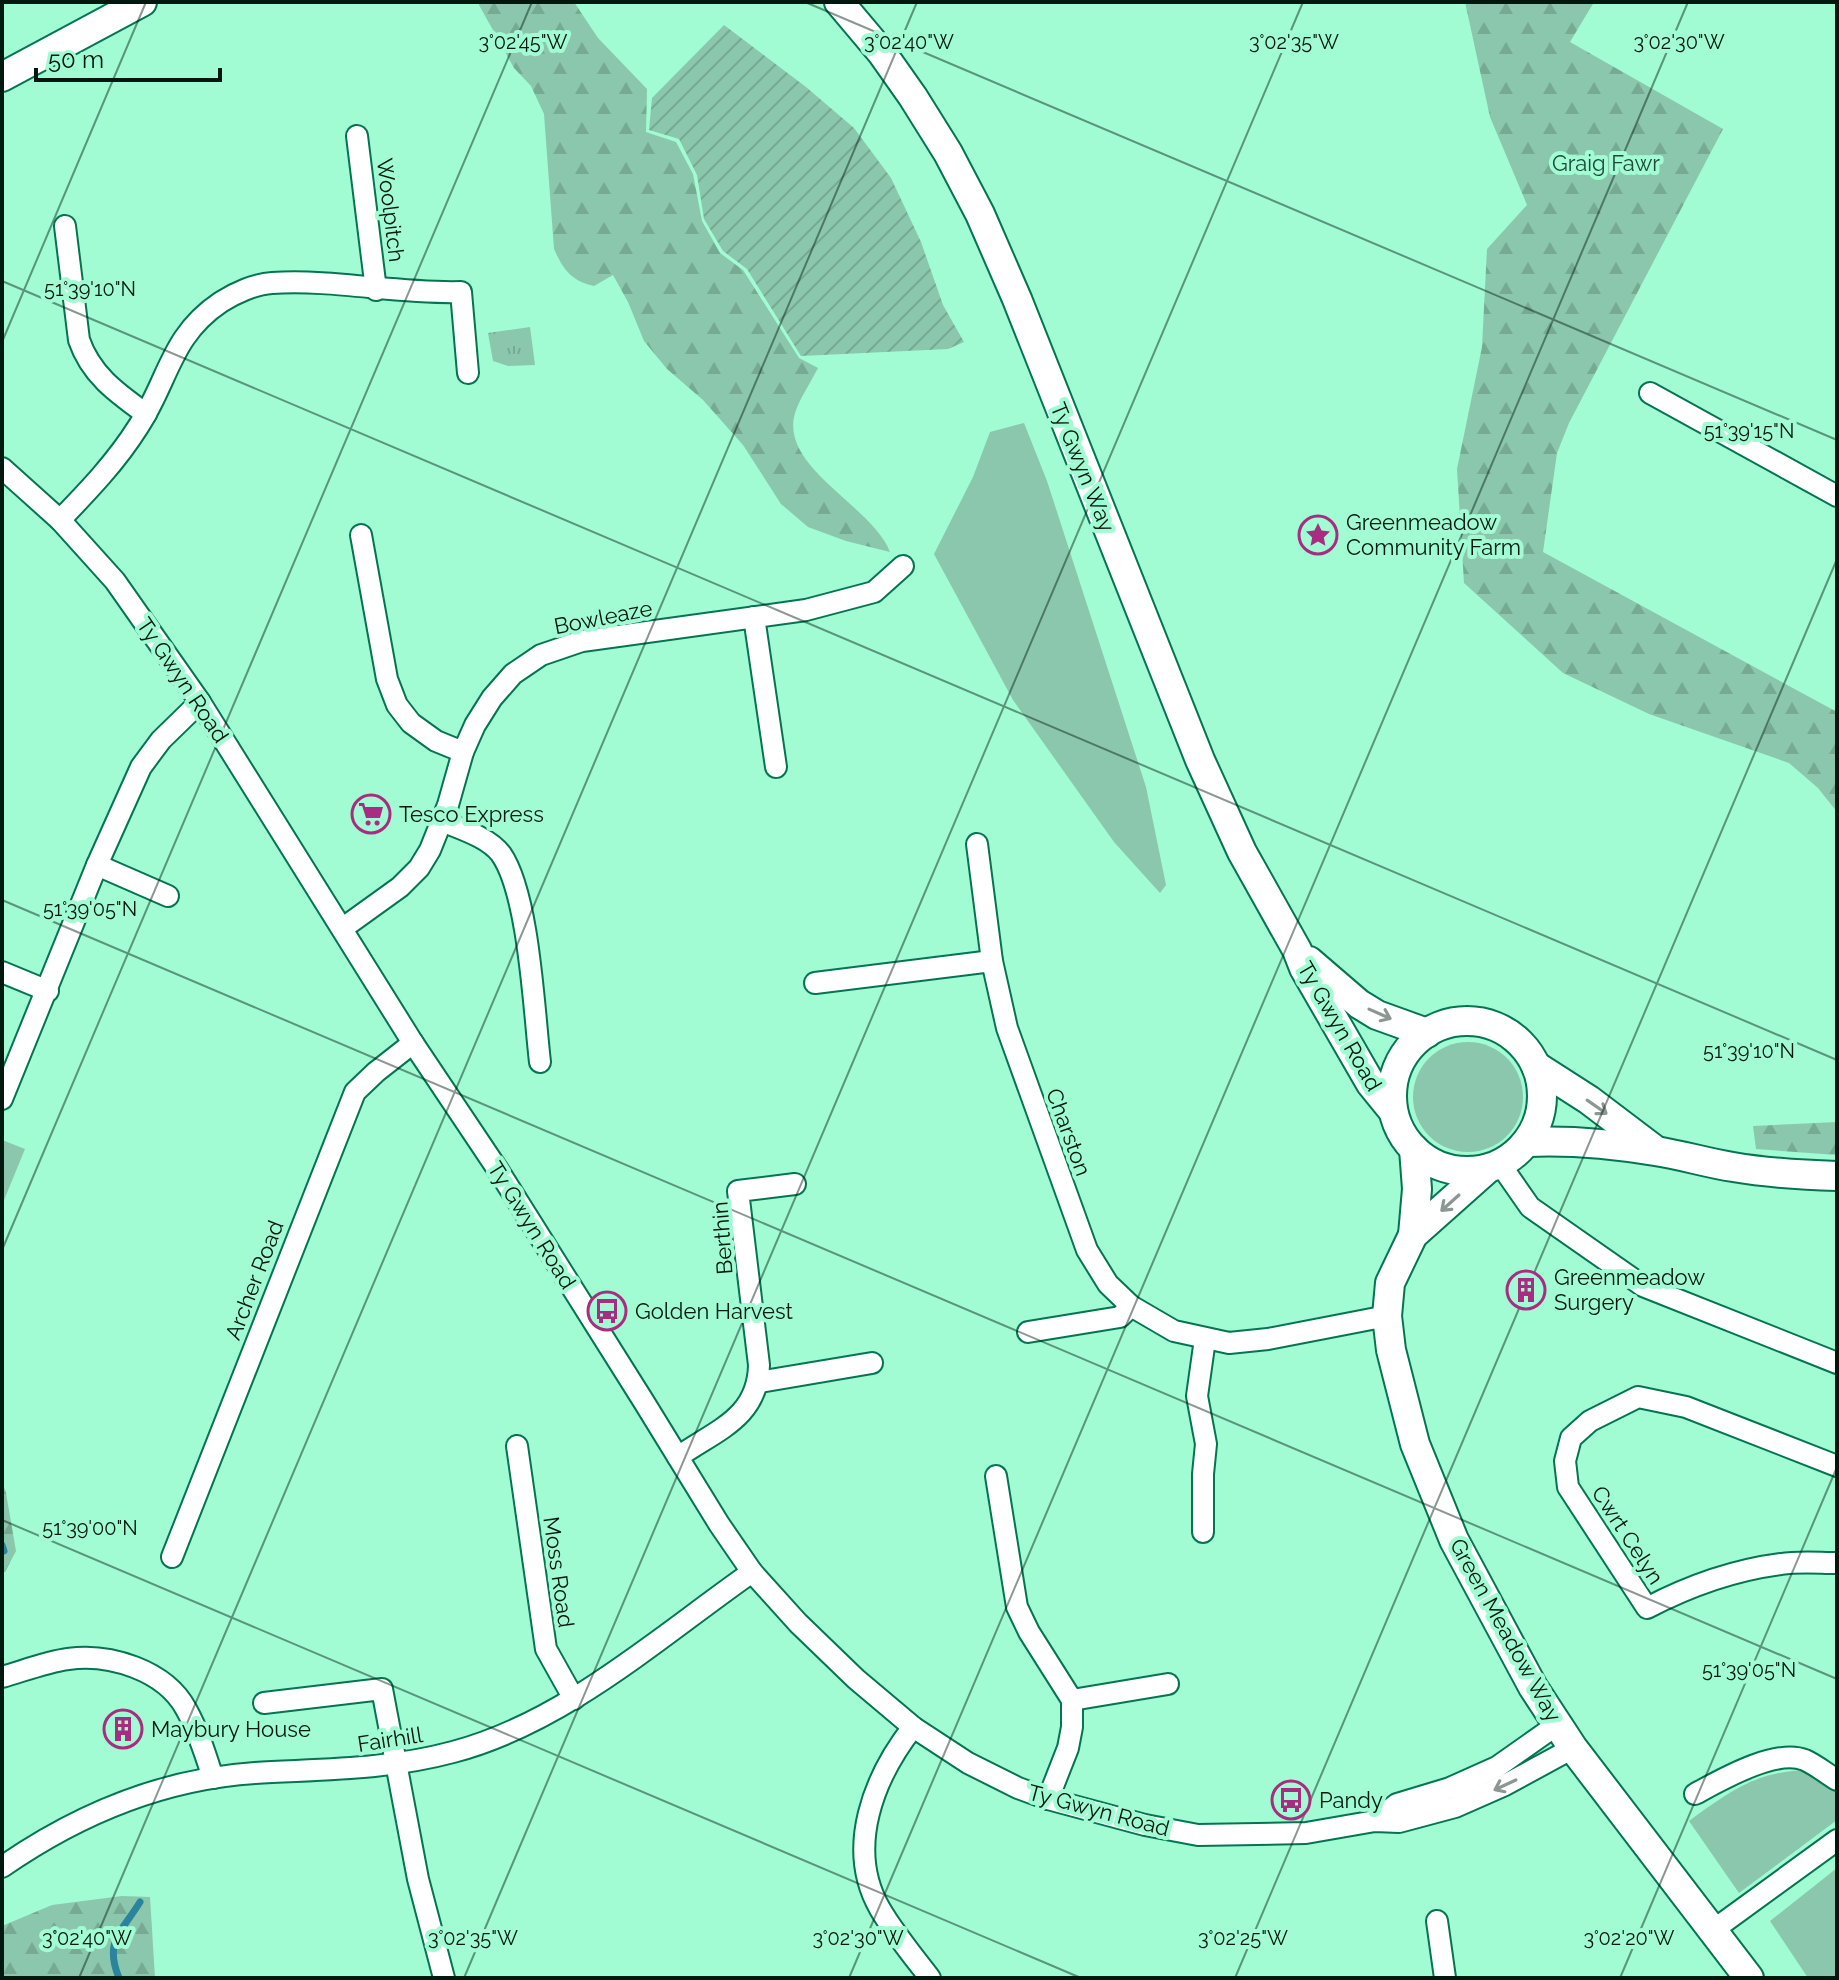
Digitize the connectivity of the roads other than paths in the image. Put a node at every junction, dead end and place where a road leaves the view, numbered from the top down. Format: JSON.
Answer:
{"nodes":[{"id":1,"x":142,"y":2,"type":"edge"},
{"id":2,"x":839,"y":2,"type":"edge"},
{"id":3,"x":2,"y":77,"type":"edge"},
{"id":4,"x":357,"y":136,"type":"dead end"},
{"id":5,"x":65,"y":226,"type":"dead end"},
{"id":6,"x":376,"y":290,"type":"junction"},
{"id":7,"x":468,"y":373,"type":"dead end"},
{"id":8,"x":1650,"y":393,"type":"dead end"},
{"id":9,"x":146,"y":414,"type":"junction"},
{"id":10,"x":2,"y":468,"type":"edge"},
{"id":11,"x":1837,"y":496,"type":"edge"},
{"id":12,"x":60,"y":520,"type":"junction"},
{"id":13,"x":361,"y":535,"type":"dead end"},
{"id":14,"x":903,"y":566,"type":"dead end"},
{"id":15,"x":754,"y":617,"type":"junction"},
{"id":16,"x":200,"y":702,"type":"junction"},
{"id":17,"x":463,"y":752,"type":"junction"},
{"id":18,"x":776,"y":767,"type":"dead end"},
{"id":19,"x":442,"y":821,"type":"junction"},
{"id":20,"x":977,"y":844,"type":"dead end"},
{"id":21,"x":97,"y":865,"type":"junction"},
{"id":22,"x":168,"y":896,"type":"dead end"},
{"id":23,"x":343,"y":928,"type":"junction"},
{"id":24,"x":1297,"y":950,"type":"junction"},
{"id":25,"x":992,"y":961,"type":"junction"},
{"id":26,"x":2,"y":972,"type":"edge"},
{"id":27,"x":815,"y":983,"type":"dead end"},
{"id":28,"x":48,"y":991,"type":"junction"},
{"id":29,"x":1427,"y":1033,"type":"junction"},
{"id":30,"x":413,"y":1043,"type":"junction"},
{"id":31,"x":540,"y":1062,"type":"dead end"},
{"id":32,"x":1536,"y":1066,"type":"junction"},
{"id":33,"x":2,"y":1099,"type":"edge"},
{"id":34,"x":1393,"y":1111,"type":"junction"},
{"id":35,"x":1527,"y":1142,"type":"junction"},
{"id":36,"x":1414,"y":1149,"type":"junction"},
{"id":37,"x":1656,"y":1151,"type":"junction"},
{"id":38,"x":1493,"y":1167,"type":"junction"},
{"id":39,"x":1837,"y":1176,"type":"edge"},
{"id":40,"x":795,"y":1184,"type":"dead end"},
{"id":41,"x":1413,"y":1235,"type":"junction"},
{"id":42,"x":1131,"y":1306,"type":"junction"},
{"id":43,"x":1387,"y":1316,"type":"junction"},
{"id":44,"x":1028,"y":1332,"type":"dead end"},
{"id":45,"x":1205,"y":1339,"type":"junction"},
{"id":46,"x":872,"y":1363,"type":"dead end"},
{"id":47,"x":1837,"y":1363,"type":"edge"},
{"id":48,"x":759,"y":1382,"type":"junction"},
{"id":49,"x":517,"y":1446,"type":"dead end"},
{"id":50,"x":678,"y":1457,"type":"junction"},
{"id":51,"x":1837,"y":1466,"type":"edge"},
{"id":52,"x":996,"y":1476,"type":"dead end"},
{"id":53,"x":1203,"y":1532,"type":"dead end"},
{"id":54,"x":172,"y":1557,"type":"dead end"},
{"id":55,"x":1837,"y":1563,"type":"edge"},
{"id":56,"x":752,"y":1572,"type":"junction"},
{"id":57,"x":2,"y":1677,"type":"edge"},
{"id":58,"x":1168,"y":1684,"type":"dead end"},
{"id":59,"x":574,"y":1699,"type":"junction"},
{"id":60,"x":1072,"y":1700,"type":"junction"},
{"id":61,"x":264,"y":1703,"type":"dead end"},
{"id":62,"x":1558,"y":1724,"type":"junction"},
{"id":63,"x":913,"y":1727,"type":"junction"},
{"id":64,"x":1573,"y":1748,"type":"junction"},
{"id":65,"x":394,"y":1765,"type":"junction"},
{"id":66,"x":213,"y":1778,"type":"junction"},
{"id":67,"x":1837,"y":1780,"type":"edge"},
{"id":68,"x":1695,"y":1794,"type":"dead end"},
{"id":69,"x":1048,"y":1799,"type":"junction"},
{"id":70,"x":1375,"y":1821,"type":"junction"},
{"id":71,"x":1837,"y":1840,"type":"edge"},
{"id":72,"x":2,"y":1867,"type":"edge"},
{"id":73,"x":1437,"y":1921,"type":"dead end"},
{"id":74,"x":1712,"y":1931,"type":"junction"},
{"id":75,"x":444,"y":1978,"type":"edge"},
{"id":76,"x":930,"y":1978,"type":"edge"},
{"id":77,"x":1445,"y":1978,"type":"edge"},
{"id":78,"x":1749,"y":1978,"type":"edge"}],
"edges":[{"from":1,"to":3,"type":"street"},
{"from":2,"to":24,"type":"street","name":"Ty Gwyn Way"},
{"from":4,"to":6,"type":"street","name":"Woolpitch"},
{"from":5,"to":9,"type":"street"},
{"from":6,"to":7,"type":"street","name":"Woolpitch"},
{"from":6,"to":9,"type":"street","name":"Woolpitch"},
{"from":8,"to":11,"type":"street"},
{"from":9,"to":12,"type":"street","name":"Woolpitch"},
{"from":10,"to":12,"type":"street","name":"Ty Gwyn Road"},
{"from":12,"to":16,"type":"street","name":"Ty Gwyn Road"},
{"from":13,"to":17,"type":"street"},
{"from":14,"to":15,"type":"street","name":"Bowleaze"},
{"from":15,"to":17,"type":"street","name":"Bowleaze"},
{"from":15,"to":18,"type":"street"},
{"from":16,"to":21,"type":"street"},
{"from":16,"to":23,"type":"street","name":"Ty Gwyn Road"},
{"from":17,"to":19,"type":"street","name":"Bowleaze"},
{"from":19,"to":23,"type":"street","name":"Bowleaze"},
{"from":19,"to":31,"type":"street"},
{"from":20,"to":25,"type":"street","name":"Charston"},
{"from":21,"to":22,"type":"street"},
{"from":21,"to":28,"type":"street"},
{"from":23,"to":30,"type":"street","name":"Ty Gwyn Road"},
{"from":24,"to":29,"type":"street","name":"Ty Gwyn Road","one_way":true},
{"from":24,"to":34,"type":"street","name":"Ty Gwyn Road"},
{"from":25,"to":27,"type":"street"},
{"from":25,"to":42,"type":"street","name":"Charston"},
{"from":26,"to":28,"type":"street"},
{"from":28,"to":33,"type":"street"},
{"from":29,"to":32,"type":"street"},
{"from":29,"to":34,"type":"street"},
{"from":30,"to":50,"type":"street","name":"Ty Gwyn Road"},
{"from":30,"to":54,"type":"street","name":"Archer Road"},
{"from":32,"to":35,"type":"street"},
{"from":32,"to":37,"type":"street","one_way":true},
{"from":34,"to":36,"type":"street"},
{"from":35,"to":37,"type":"street"},
{"from":35,"to":38,"type":"street"},
{"from":36,"to":38,"type":"street"},
{"from":36,"to":41,"type":"street","name":"Green Meadow Way"},
{"from":37,"to":39,"type":"street"},
{"from":38,"to":41,"type":"street","name":"Green Meadow Way","one_way":true},
{"from":38,"to":47,"type":"street"},
{"from":40,"to":48,"type":"street","name":"Berthin"},
{"from":41,"to":43,"type":"street","name":"Green Meadow Way"},
{"from":42,"to":44,"type":"street"},
{"from":42,"to":45,"type":"street","name":"Charston"},
{"from":43,"to":45,"type":"street","name":"Charston"},
{"from":43,"to":62,"type":"street","name":"Green Meadow Way"},
{"from":45,"to":53,"type":"street"},
{"from":46,"to":48,"type":"street"},
{"from":48,"to":50,"type":"street"},
{"from":49,"to":59,"type":"street","name":"Moss Road"},
{"from":50,"to":56,"type":"street","name":"Ty Gwyn Road"},
{"from":51,"to":55,"type":"street","name":"Cwrt Celyn"},
{"from":52,"to":60,"type":"street"},
{"from":56,"to":59,"type":"street","name":"Fairhill"},
{"from":56,"to":63,"type":"street","name":"Ty Gwyn Road"},
{"from":57,"to":66,"type":"street"},
{"from":58,"to":60,"type":"street"},
{"from":59,"to":65,"type":"street","name":"Fairhill"},
{"from":60,"to":69,"type":"street"},
{"from":61,"to":65,"type":"street"},
{"from":62,"to":64,"type":"street","name":"Green Meadow Way"},
{"from":62,"to":70,"type":"street","name":"Ty Gwyn Road"},
{"from":63,"to":69,"type":"street","name":"Ty Gwyn Road"},
{"from":63,"to":76,"type":"street"},
{"from":64,"to":70,"type":"street","name":"Ty Gwyn Road","one_way":true},
{"from":64,"to":74,"type":"street","name":"Green Meadow Way"},
{"from":65,"to":66,"type":"street","name":"Fairhill"},
{"from":65,"to":75,"type":"street"},
{"from":66,"to":72,"type":"street","name":"Fairhill"},
{"from":67,"to":68,"type":"street"},
{"from":69,"to":70,"type":"street","name":"Ty Gwyn Road"},
{"from":71,"to":74,"type":"street"},
{"from":73,"to":77,"type":"street"},
{"from":74,"to":78,"type":"street","name":"Green Meadow Way"}]}
